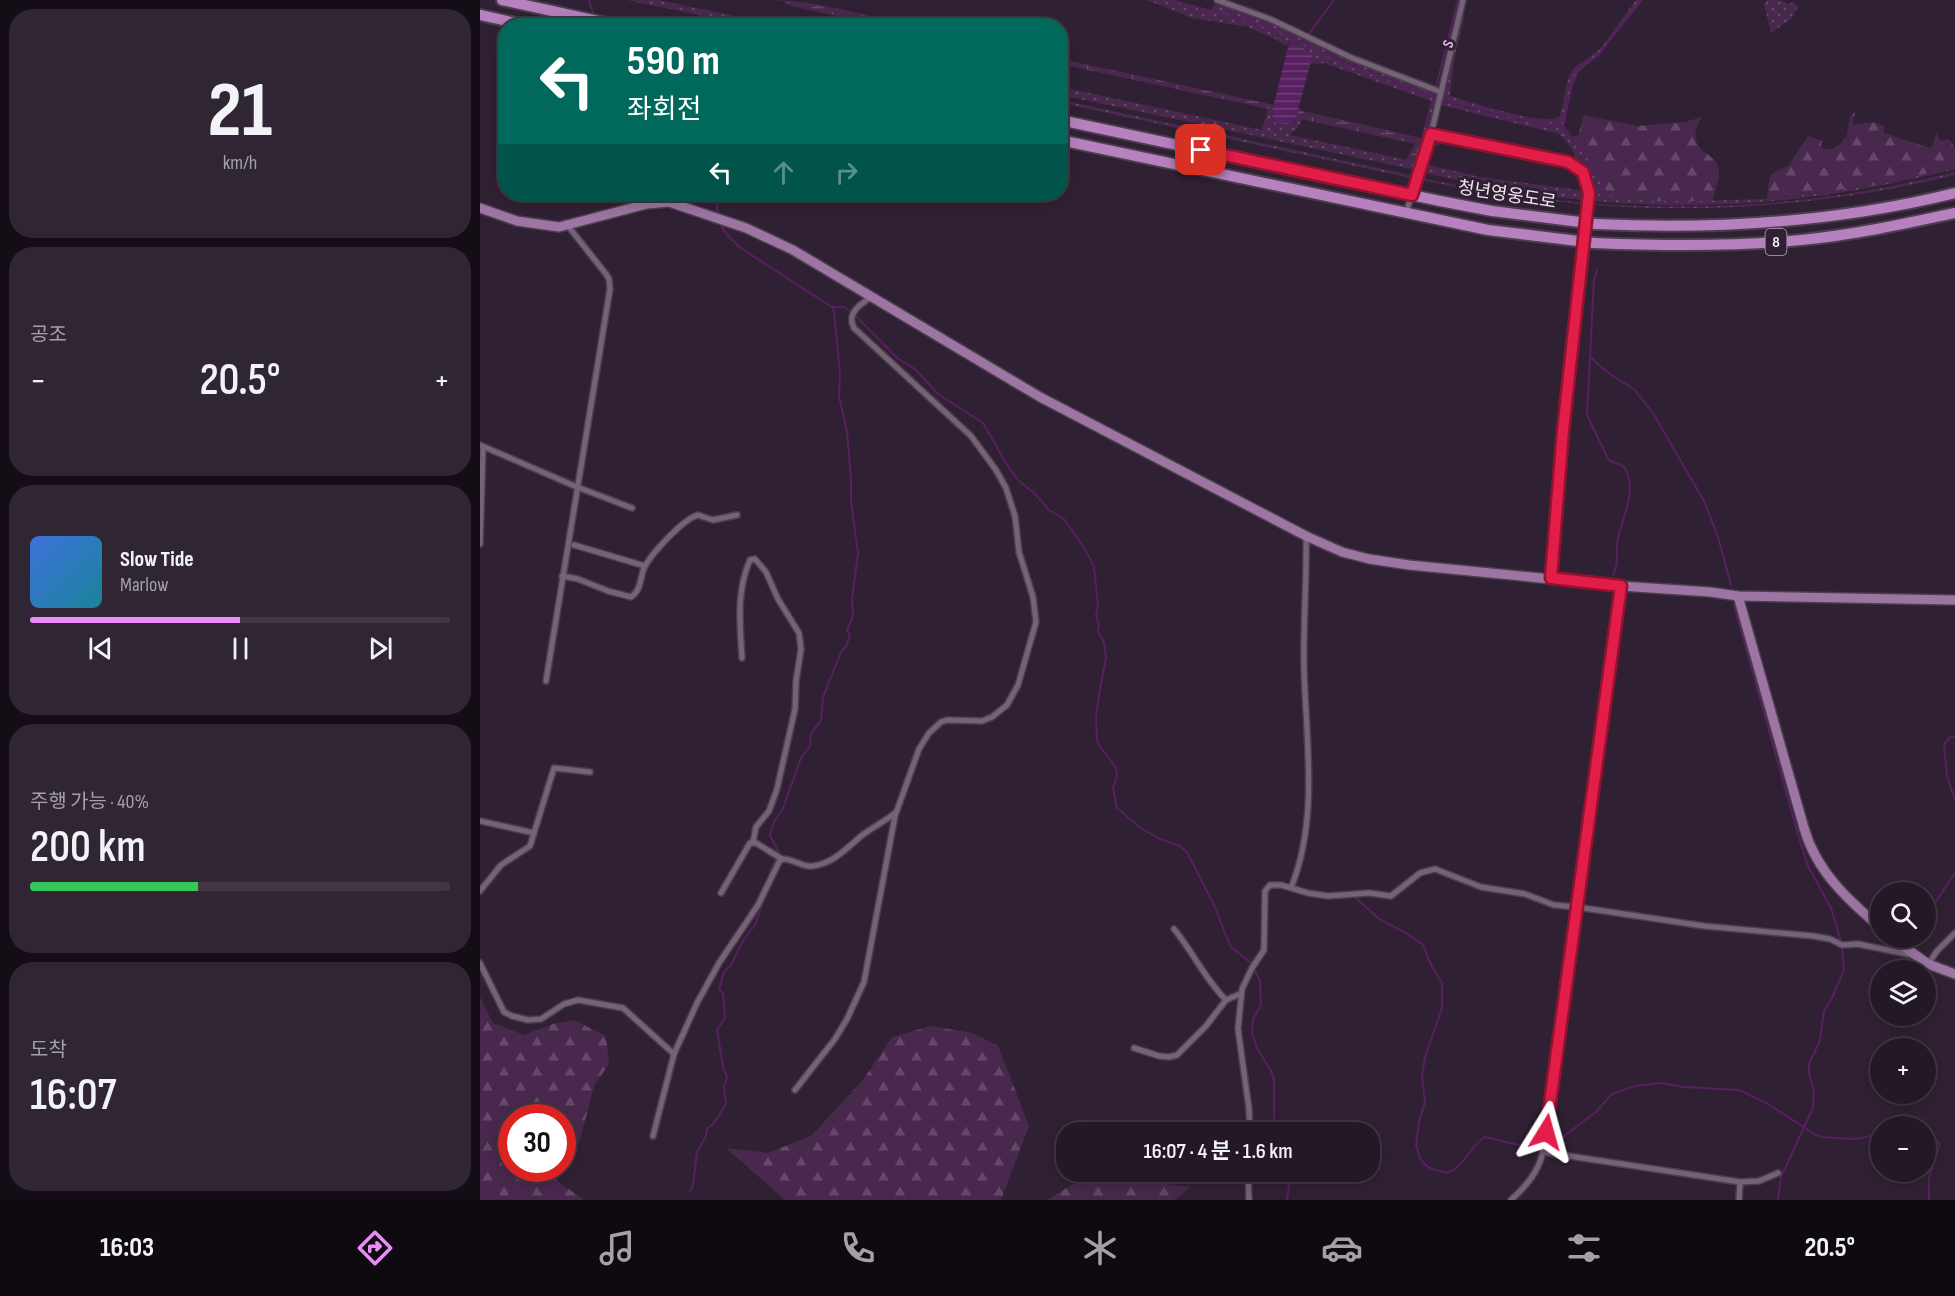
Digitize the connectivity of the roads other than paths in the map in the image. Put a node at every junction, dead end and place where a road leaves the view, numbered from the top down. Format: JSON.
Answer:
{"nodes":[{"id":1,"x":502,"y":0,"type":"edge"},
{"id":2,"x":1217,"y":0,"type":"edge"},
{"id":3,"x":1463,"y":0,"type":"edge"},
{"id":4,"x":480,"y":15,"type":"edge"},
{"id":5,"x":587,"y":18,"type":"edge"},
{"id":6,"x":498,"y":19,"type":"edge"},
{"id":7,"x":1440,"y":96,"type":"junction"},
{"id":8,"x":1068,"y":122,"type":"edge"},
{"id":9,"x":1431,"y":134,"type":"junction"},
{"id":10,"x":1068,"y":142,"type":"edge"},
{"id":11,"x":1955,"y":193,"type":"edge"},
{"id":12,"x":1412,"y":195,"type":"junction"},
{"id":13,"x":480,"y":208,"type":"edge"},
{"id":14,"x":1955,"y":213,"type":"edge"},
{"id":15,"x":1406,"y":214,"type":"junction"},
{"id":16,"x":568,"y":226,"type":"junction"},
{"id":17,"x":871,"y":297,"type":"junction"},
{"id":18,"x":481,"y":446,"type":"edge"},
{"id":19,"x":577,"y":488,"type":"junction"},
{"id":20,"x":632,"y":508,"type":"dead end"},
{"id":21,"x":737,"y":515,"type":"dead end"},
{"id":22,"x":1306,"y":536,"type":"junction"},
{"id":23,"x":480,"y":544,"type":"edge"},
{"id":24,"x":574,"y":545,"type":"dead end"},
{"id":25,"x":645,"y":566,"type":"junction"},
{"id":26,"x":562,"y":576,"type":"junction"},
{"id":27,"x":1551,"y":578,"type":"junction"},
{"id":28,"x":1621,"y":586,"type":"junction"},
{"id":29,"x":1738,"y":596,"type":"junction"},
{"id":30,"x":1955,"y":600,"type":"edge"},
{"id":31,"x":742,"y":658,"type":"dead end"},
{"id":32,"x":546,"y":681,"type":"dead end"},
{"id":33,"x":590,"y":772,"type":"dead end"},
{"id":34,"x":897,"y":812,"type":"junction"},
{"id":35,"x":480,"y":821,"type":"edge"},
{"id":36,"x":534,"y":833,"type":"junction"},
{"id":37,"x":753,"y":842,"type":"junction"},
{"id":38,"x":782,"y":859,"type":"junction"},
{"id":39,"x":1291,"y":888,"type":"junction"},
{"id":40,"x":480,"y":891,"type":"edge"},
{"id":41,"x":721,"y":893,"type":"dead end"},
{"id":42,"x":1577,"y":907,"type":"junction"},
{"id":43,"x":1870,"y":917,"type":"edge"},
{"id":44,"x":1174,"y":929,"type":"dead end"},
{"id":45,"x":1955,"y":933,"type":"edge"},
{"id":46,"x":1905,"y":948,"type":"edge"},
{"id":47,"x":1914,"y":955,"type":"junction"},
{"id":48,"x":1922,"y":960,"type":"edge"},
{"id":49,"x":1931,"y":960,"type":"edge"},
{"id":50,"x":480,"y":963,"type":"edge"},
{"id":51,"x":1936,"y":967,"type":"edge"},
{"id":52,"x":1955,"y":974,"type":"edge"},
{"id":53,"x":1240,"y":994,"type":"junction"},
{"id":54,"x":1226,"y":1000,"type":"junction"},
{"id":55,"x":1134,"y":1047,"type":"dead end"},
{"id":56,"x":674,"y":1054,"type":"junction"},
{"id":57,"x":795,"y":1090,"type":"dead end"},
{"id":58,"x":1250,"y":1122,"type":"edge"},
{"id":59,"x":653,"y":1136,"type":"dead end"},
{"id":60,"x":1543,"y":1152,"type":"junction"},
{"id":61,"x":1778,"y":1173,"type":"dead end"},
{"id":62,"x":1248,"y":1182,"type":"edge"},
{"id":63,"x":1740,"y":1182,"type":"junction"},
{"id":64,"x":1249,"y":1200,"type":"edge"},
{"id":65,"x":1511,"y":1200,"type":"edge"},
{"id":66,"x":1739,"y":1200,"type":"edge"}],
"edges":[{"from":1,"to":5,"type":"highway"},
{"from":2,"to":7,"type":"street"},
{"from":3,"to":7,"type":"street"},
{"from":4,"to":6,"type":"highway"},
{"from":7,"to":9,"type":"street"},
{"from":8,"to":12,"type":"highway","name":"청년영웅도로","number":"8"},
{"from":9,"to":12,"type":"street"},
{"from":9,"to":27,"type":"street"},
{"from":10,"to":15,"type":"highway","name":"청년영웅도로","number":"8"},
{"from":11,"to":12,"type":"highway","name":"청년영웅도로","number":"8","bridge":true},
{"from":12,"to":15,"type":"street"},
{"from":13,"to":16,"type":"main road"},
{"from":14,"to":15,"type":"highway","name":"청년영웅도로","number":"8","bridge":true},
{"from":16,"to":17,"type":"main road"},
{"from":16,"to":19,"type":"street"},
{"from":17,"to":22,"type":"main road"},
{"from":17,"to":34,"type":"street"},
{"from":18,"to":19,"type":"street"},
{"from":18,"to":23,"type":"street"},
{"from":19,"to":20,"type":"street"},
{"from":19,"to":26,"type":"street"},
{"from":21,"to":25,"type":"street"},
{"from":22,"to":27,"type":"main road"},
{"from":22,"to":39,"type":"street"},
{"from":24,"to":25,"type":"street"},
{"from":25,"to":26,"type":"street"},
{"from":26,"to":32,"type":"street"},
{"from":27,"to":28,"type":"main road"},
{"from":28,"to":29,"type":"main road"},
{"from":28,"to":42,"type":"street"},
{"from":29,"to":30,"type":"main road"},
{"from":29,"to":43,"type":"main road"},
{"from":31,"to":37,"type":"street"},
{"from":33,"to":36,"type":"street"},
{"from":34,"to":38,"type":"street"},
{"from":34,"to":57,"type":"street"},
{"from":35,"to":36,"type":"street"},
{"from":36,"to":40,"type":"street"},
{"from":37,"to":38,"type":"street"},
{"from":37,"to":41,"type":"street"},
{"from":38,"to":56,"type":"street"},
{"from":39,"to":42,"type":"street"},
{"from":39,"to":53,"type":"street"},
{"from":42,"to":47,"type":"street"},
{"from":42,"to":60,"type":"street"},
{"from":44,"to":54,"type":"street"},
{"from":45,"to":49,"type":"street"},
{"from":46,"to":47,"type":"main road"},
{"from":47,"to":48,"type":"main road"},
{"from":50,"to":56,"type":"street"},
{"from":51,"to":52,"type":"main road"},
{"from":53,"to":54,"type":"street"},
{"from":53,"to":58,"type":"street"},
{"from":54,"to":55,"type":"street"},
{"from":56,"to":59,"type":"street"},
{"from":60,"to":63,"type":"street"},
{"from":60,"to":65,"type":"street"},
{"from":61,"to":63,"type":"street"},
{"from":62,"to":64,"type":"street"},
{"from":63,"to":66,"type":"street"}]}
